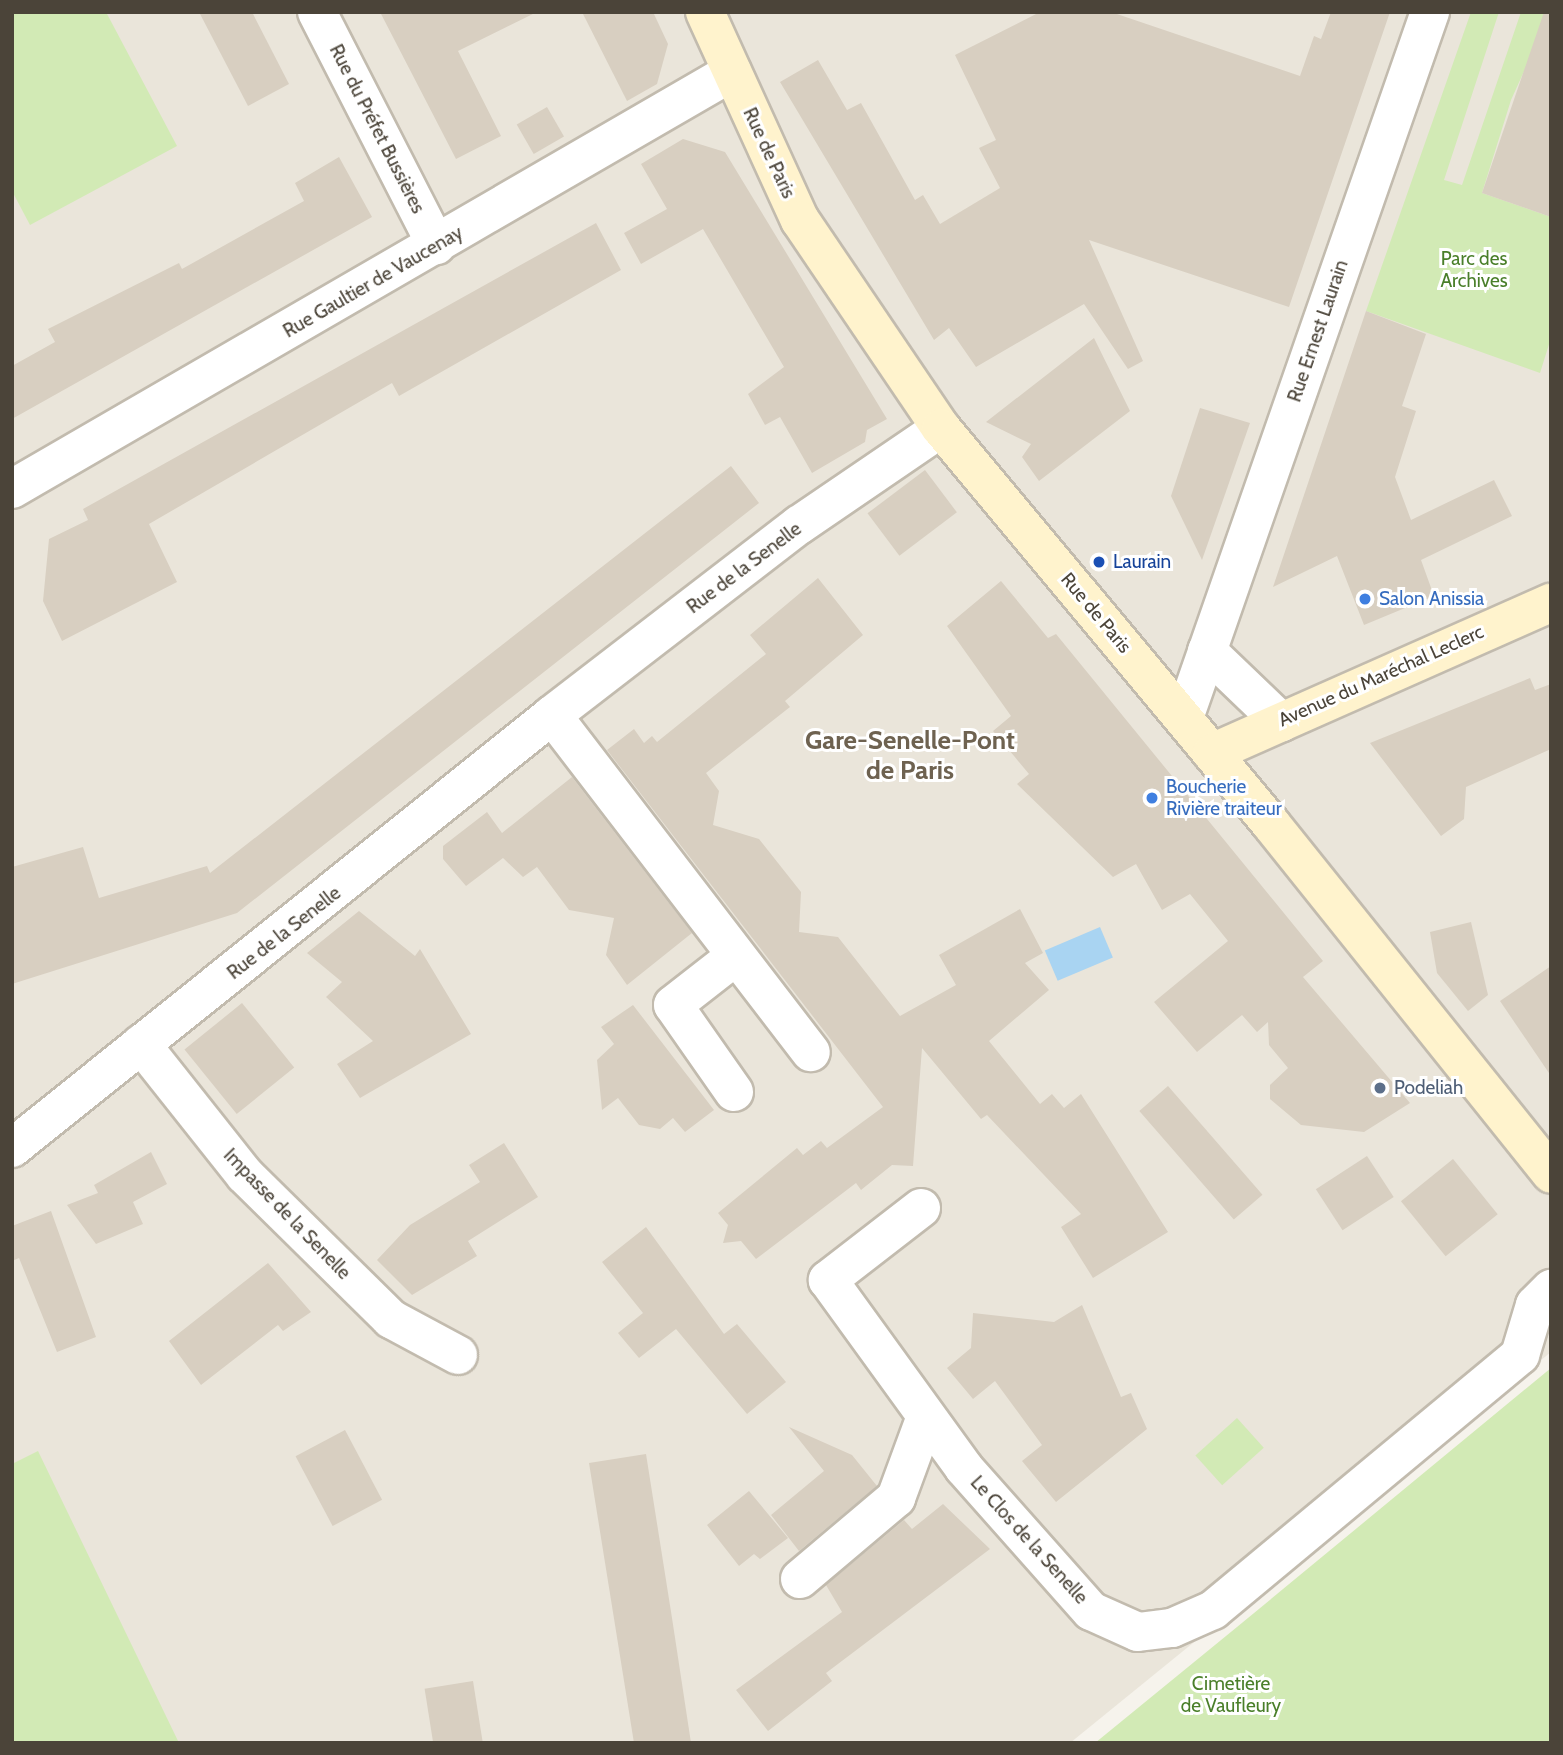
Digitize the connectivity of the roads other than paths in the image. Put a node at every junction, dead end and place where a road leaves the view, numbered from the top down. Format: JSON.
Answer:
{"nodes":[{"id":1,"x":317,"y":12,"type":"edge"},
{"id":2,"x":705,"y":12,"type":"edge"},
{"id":3,"x":1430,"y":12,"type":"edge"},
{"id":4,"x":732,"y":72,"type":"junction"},
{"id":5,"x":436,"y":245,"type":"junction"},
{"id":6,"x":941,"y":428,"type":"junction"},
{"id":7,"x":12,"y":489,"type":"edge"},
{"id":8,"x":1551,"y":603,"type":"edge"},
{"id":9,"x":1207,"y":651,"type":"junction"},
{"id":10,"x":552,"y":715,"type":"junction"},
{"id":11,"x":1184,"y":718,"type":"junction"},
{"id":12,"x":1281,"y":722,"type":"junction"},
{"id":13,"x":1212,"y":753,"type":"junction"},
{"id":14,"x":736,"y":956,"type":"junction"},
{"id":15,"x":141,"y":1044,"type":"junction"},
{"id":16,"x":811,"y":1052,"type":"dead end"},
{"id":17,"x":734,"y":1092,"type":"dead end"},
{"id":18,"x":12,"y":1148,"type":"edge"},
{"id":19,"x":1551,"y":1174,"type":"edge"},
{"id":20,"x":921,"y":1208,"type":"dead end"},
{"id":21,"x":1551,"y":1289,"type":"edge"},
{"id":22,"x":458,"y":1355,"type":"dead end"},
{"id":23,"x":925,"y":1419,"type":"junction"},
{"id":24,"x":800,"y":1579,"type":"dead end"}],
"edges":[{"from":1,"to":5,"type":"street","name":"Rue du Préfet Bussières"},
{"from":2,"to":4,"type":"main road","name":"Rue de Paris"},
{"from":3,"to":9,"type":"street","name":"Rue Ernest Laurain"},
{"from":4,"to":5,"type":"street","name":"Rue Gaultier de Vaucenay"},
{"from":4,"to":6,"type":"main road","name":"Rue de Paris"},
{"from":5,"to":7,"type":"street","name":"Rue Gaultier de Vaucenay"},
{"from":6,"to":10,"type":"street","name":"Rue de la Senelle"},
{"from":6,"to":11,"type":"main road","name":"Rue de Paris"},
{"from":8,"to":12,"type":"main road","name":"Avenue du Maréchal Leclerc"},
{"from":9,"to":11,"type":"street","name":"Rue Ernest Laurain"},
{"from":9,"to":12,"type":"street"},
{"from":10,"to":14,"type":"street"},
{"from":10,"to":15,"type":"street","name":"Rue de la Senelle"},
{"from":11,"to":13,"type":"main road","name":"Rue de Paris"},
{"from":12,"to":13,"type":"main road","name":"Avenue du Maréchal Leclerc"},
{"from":13,"to":19,"type":"main road","name":"Rue de Paris"},
{"from":14,"to":16,"type":"street"},
{"from":14,"to":17,"type":"street"},
{"from":15,"to":18,"type":"street","name":"Rue de la Senelle"},
{"from":15,"to":22,"type":"street","name":"Impasse de la Senelle"},
{"from":20,"to":23,"type":"street","name":"Le Clos de la Senelle"},
{"from":21,"to":23,"type":"street","name":"Le Clos de la Senelle"},
{"from":23,"to":24,"type":"street"}]}
